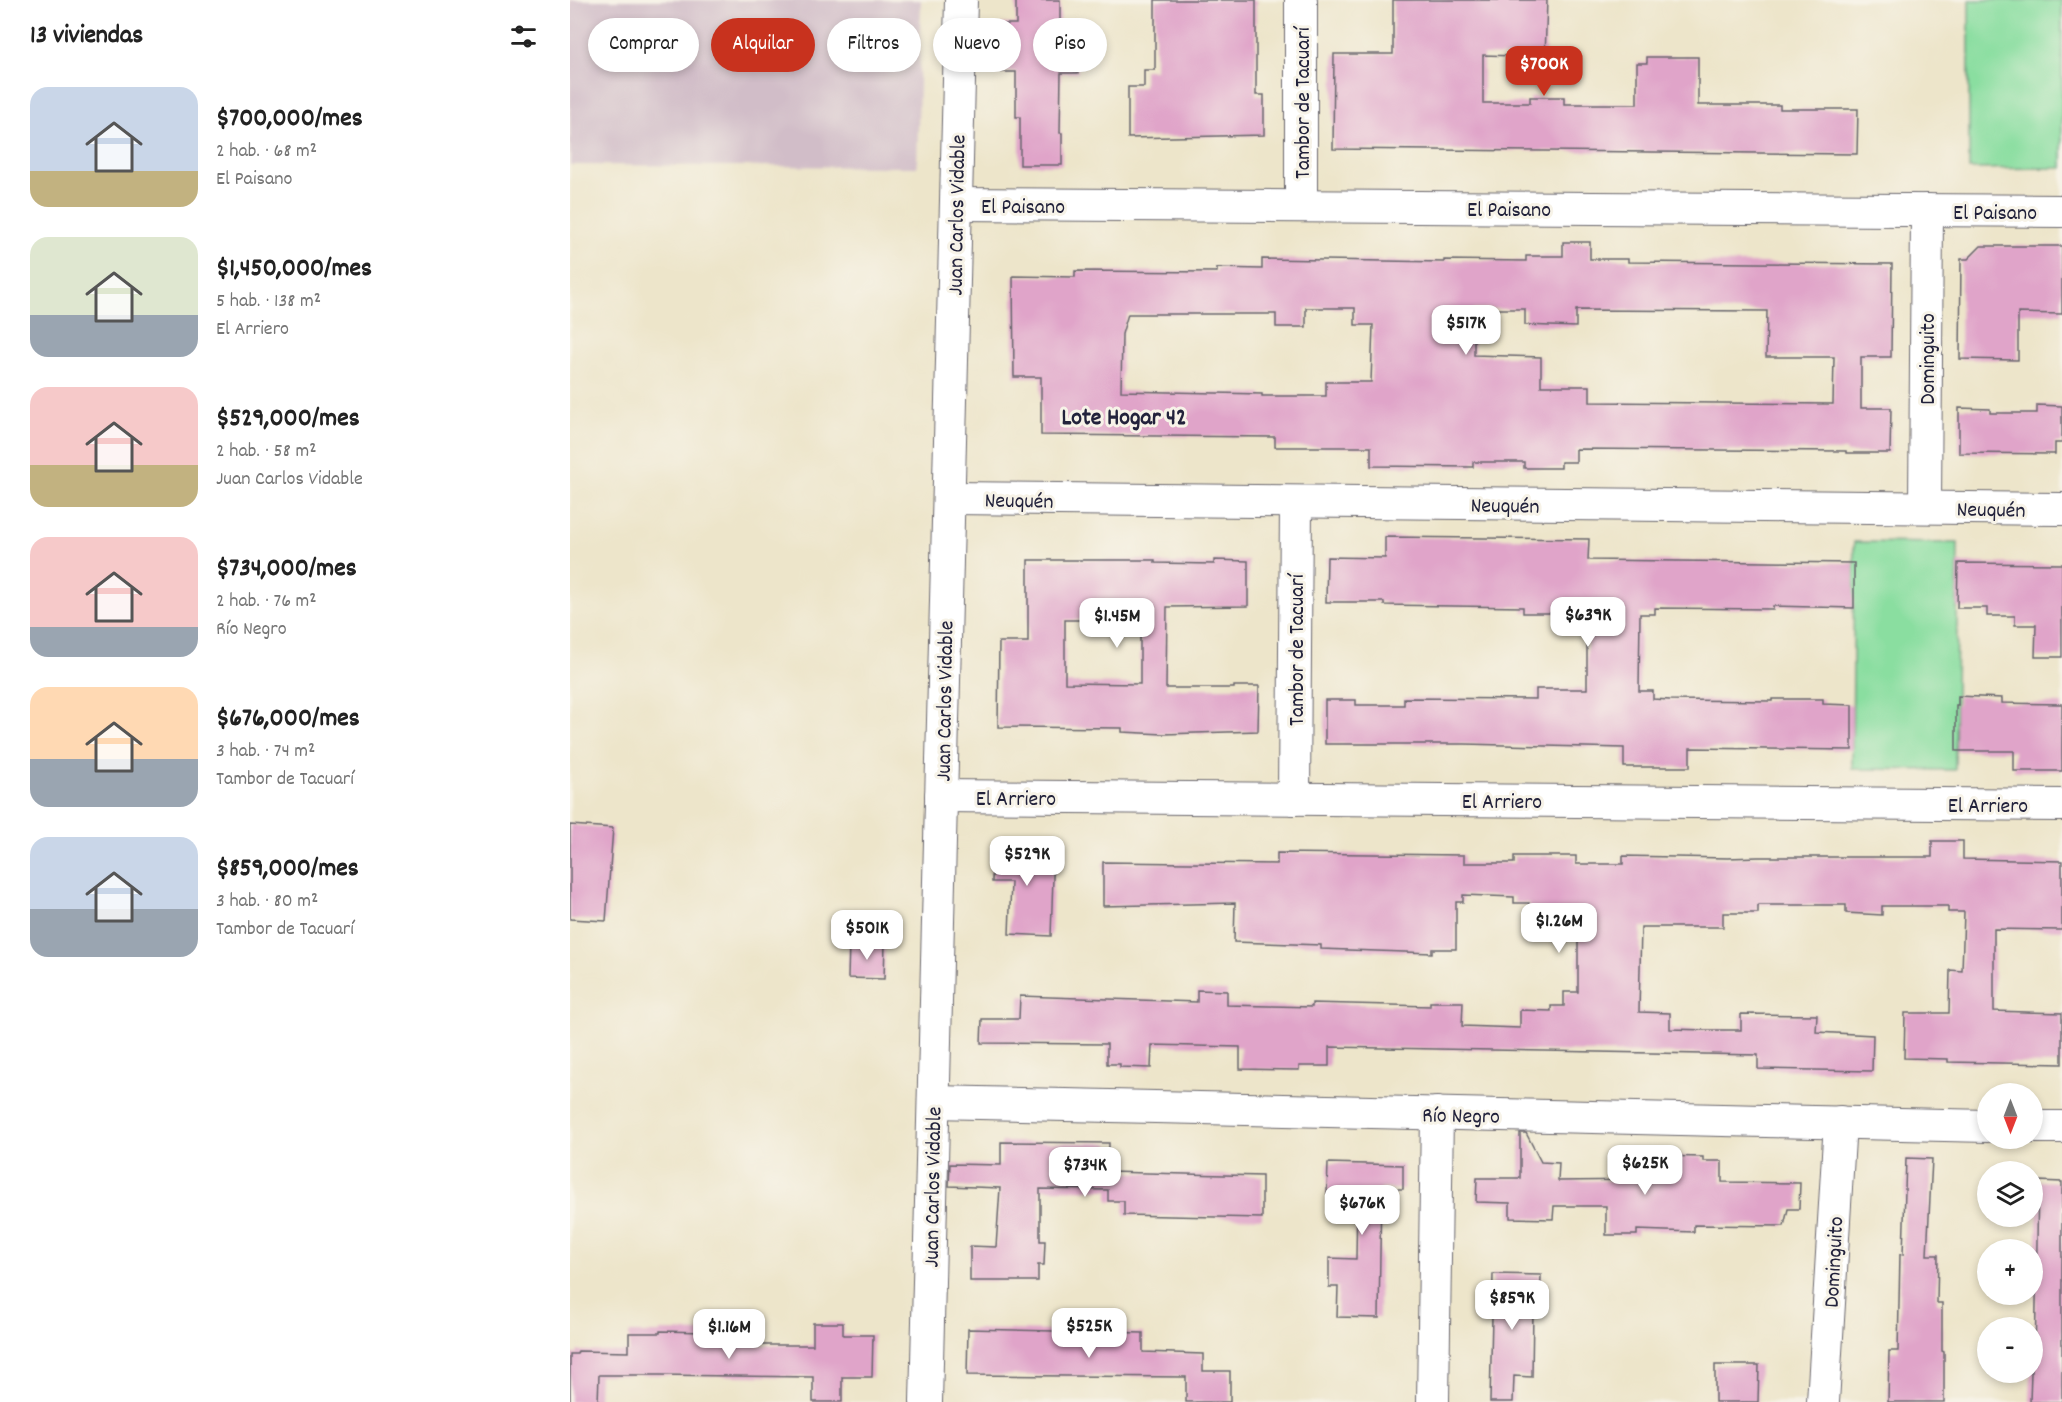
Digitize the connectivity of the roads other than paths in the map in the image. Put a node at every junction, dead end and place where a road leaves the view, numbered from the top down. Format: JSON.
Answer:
{"nodes":[{"id":1,"x":961,"y":0,"type":"edge"},
{"id":2,"x":1301,"y":0,"type":"edge"},
{"id":3,"x":956,"y":204,"type":"junction"},
{"id":4,"x":1301,"y":206,"type":"junction"},
{"id":5,"x":1927,"y":210,"type":"junction"},
{"id":6,"x":2062,"y":211,"type":"edge"},
{"id":7,"x":949,"y":498,"type":"junction"},
{"id":8,"x":1296,"y":502,"type":"junction"},
{"id":9,"x":1926,"y":507,"type":"junction"},
{"id":10,"x":2062,"y":509,"type":"edge"},
{"id":11,"x":941,"y":796,"type":"junction"},
{"id":12,"x":1294,"y":799,"type":"junction"},
{"id":13,"x":2062,"y":805,"type":"edge"},
{"id":14,"x":934,"y":1102,"type":"junction"},
{"id":15,"x":1437,"y":1113,"type":"junction"},
{"id":16,"x":1840,"y":1122,"type":"junction"},
{"id":17,"x":1977,"y":1126,"type":"edge"},
{"id":18,"x":2043,"y":1127,"type":"edge"},
{"id":19,"x":2062,"y":1127,"type":"edge"},
{"id":20,"x":926,"y":1402,"type":"edge"},
{"id":21,"x":1433,"y":1402,"type":"edge"},
{"id":22,"x":1823,"y":1402,"type":"edge"}],
"edges":[{"from":1,"to":3,"type":"street","name":"Juan Carlos Vidable"},
{"from":2,"to":4,"type":"street","name":"Tambor de Tacuarí"},
{"from":3,"to":4,"type":"street","name":"El Paisano"},
{"from":3,"to":7,"type":"street","name":"Juan Carlos Vidable"},
{"from":4,"to":5,"type":"street","name":"El Paisano"},
{"from":5,"to":6,"type":"street","name":"El Paisano"},
{"from":5,"to":9,"type":"street","name":"Dominguito"},
{"from":7,"to":8,"type":"street","name":"Neuquén"},
{"from":7,"to":11,"type":"street","name":"Juan Carlos Vidable"},
{"from":8,"to":9,"type":"street","name":"Neuquén"},
{"from":8,"to":12,"type":"street","name":"Tambor de Tacuarí"},
{"from":9,"to":10,"type":"street","name":"Neuquén"},
{"from":11,"to":12,"type":"street","name":"El Arriero"},
{"from":11,"to":14,"type":"street","name":"Juan Carlos Vidable"},
{"from":12,"to":13,"type":"street","name":"El Arriero"},
{"from":14,"to":15,"type":"street","name":"Río Negro"},
{"from":14,"to":20,"type":"street","name":"Juan Carlos Vidable"},
{"from":15,"to":16,"type":"street","name":"Río Negro"},
{"from":15,"to":21,"type":"street"},
{"from":16,"to":17,"type":"street","name":"Río Negro"},
{"from":16,"to":22,"type":"street","name":"Dominguito"},
{"from":18,"to":19,"type":"street"}]}
